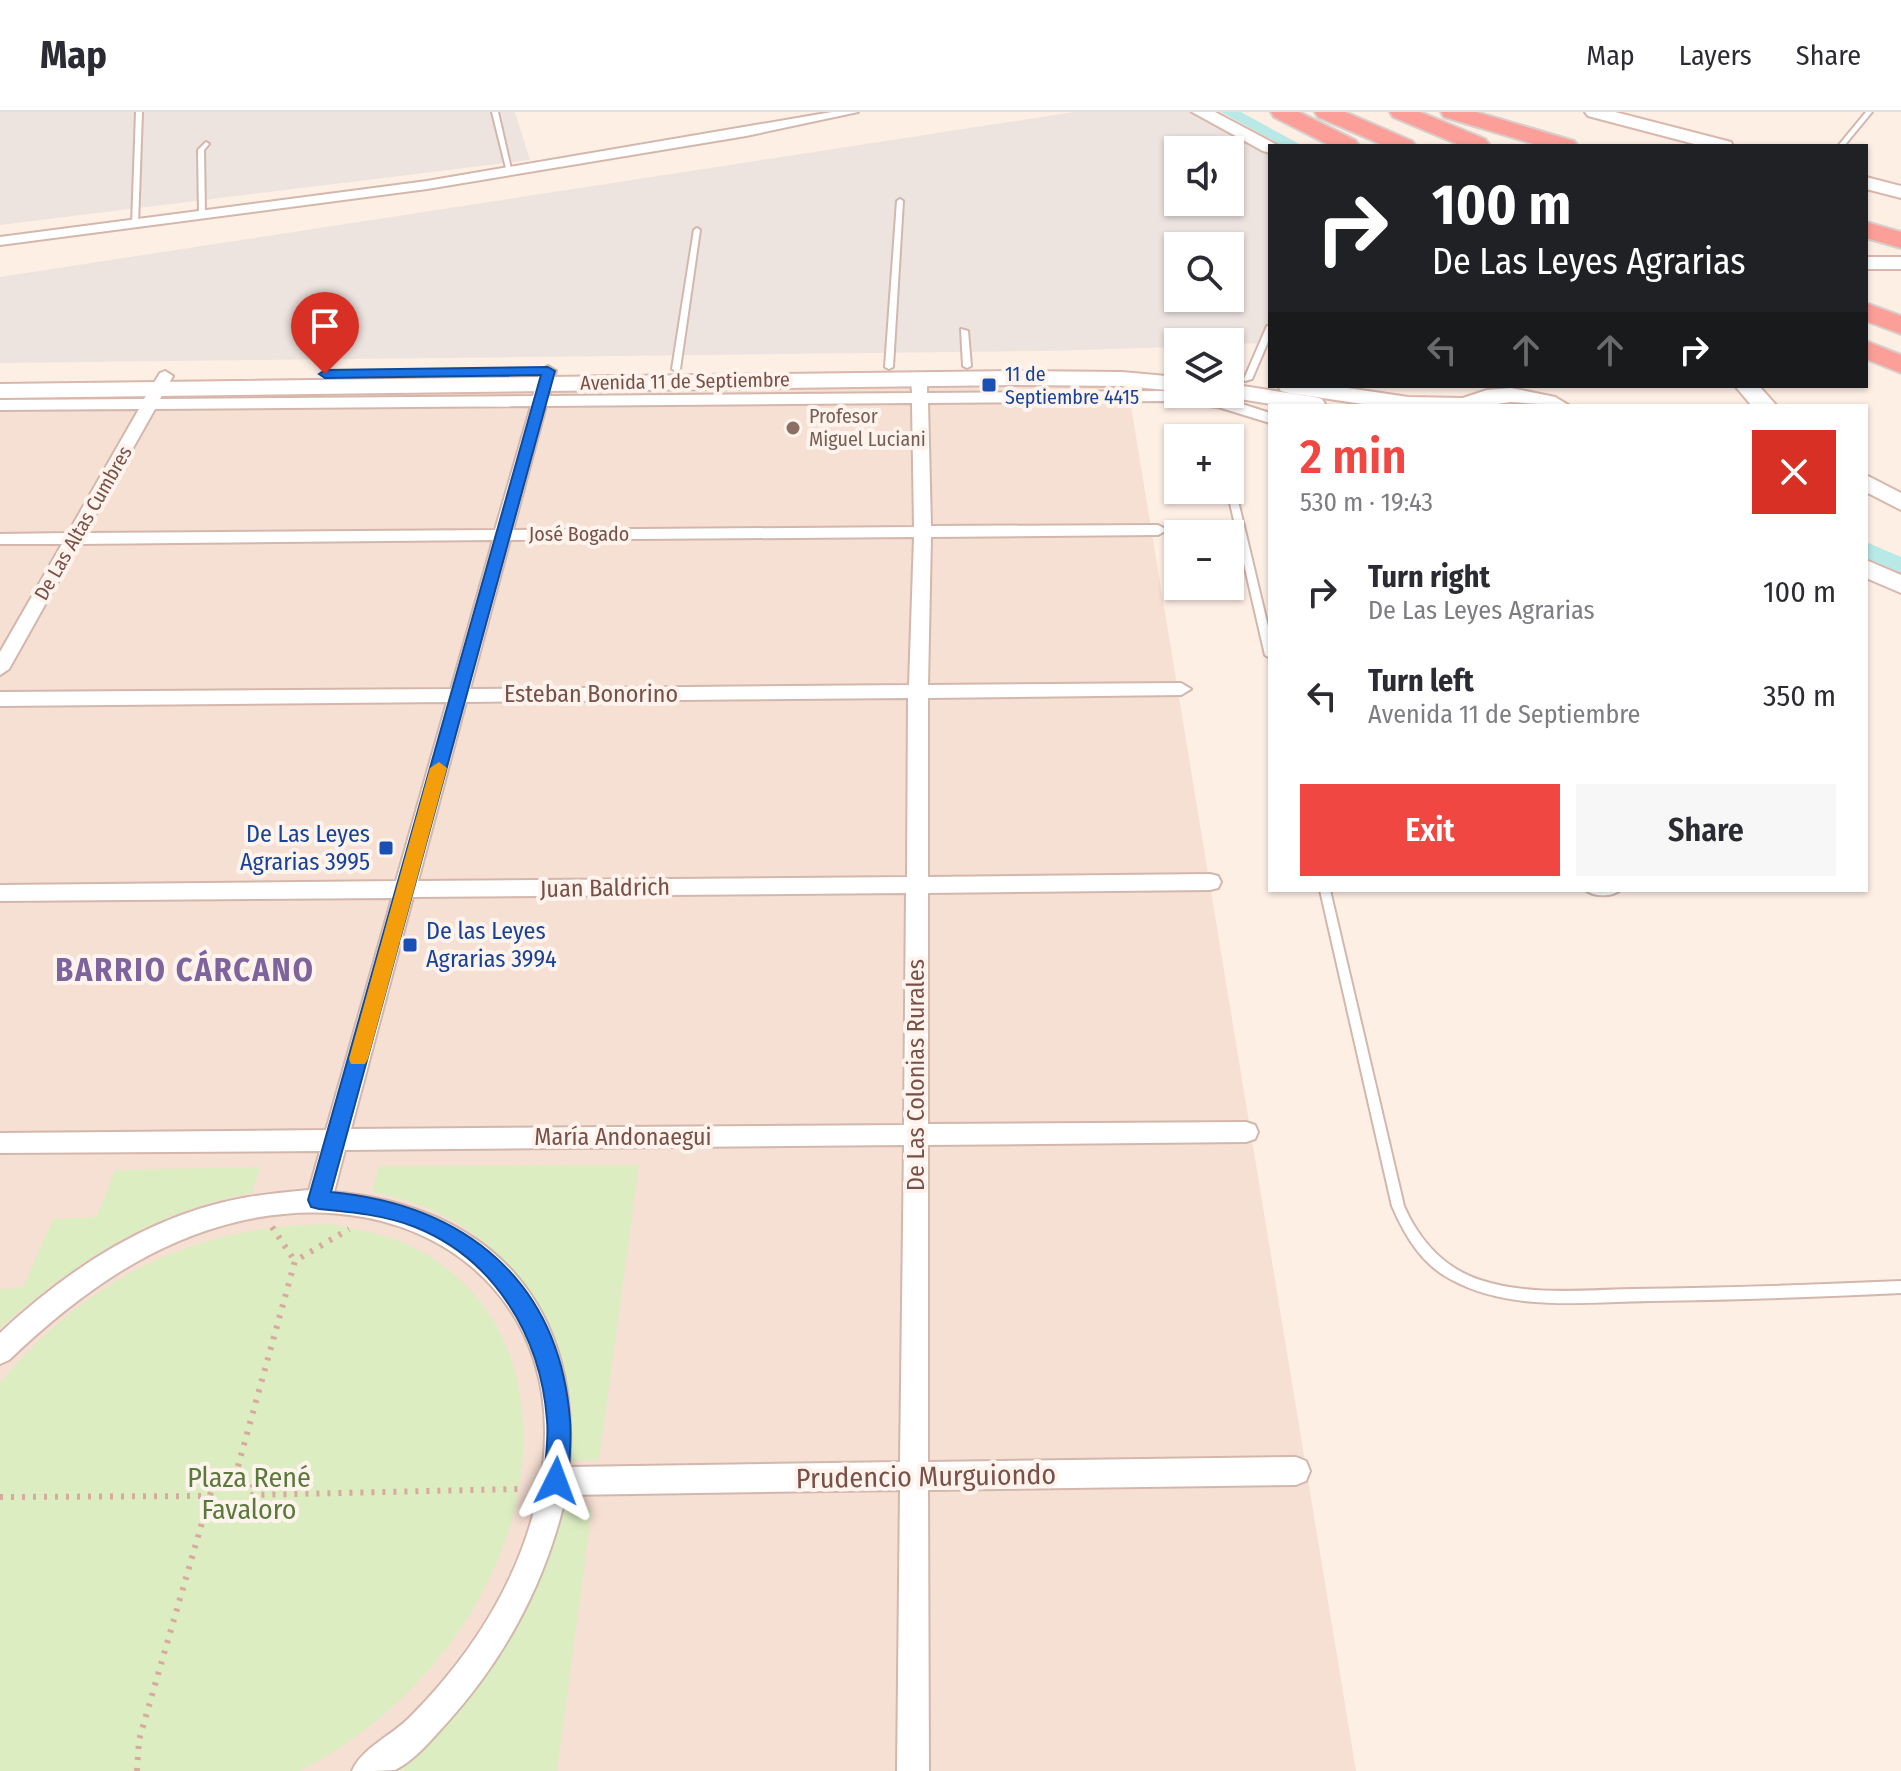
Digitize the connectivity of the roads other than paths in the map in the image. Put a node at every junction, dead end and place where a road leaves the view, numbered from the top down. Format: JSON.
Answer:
{"nodes":[{"id":1,"x":139,"y":112,"type":"edge"},
{"id":2,"x":495,"y":112,"type":"edge"},
{"id":3,"x":852,"y":112,"type":"edge"},
{"id":4,"x":1201,"y":112,"type":"edge"},
{"id":5,"x":1282,"y":112,"type":"edge"},
{"id":6,"x":1326,"y":112,"type":"edge"},
{"id":7,"x":1401,"y":112,"type":"edge"},
{"id":8,"x":1452,"y":112,"type":"edge"},
{"id":9,"x":1594,"y":112,"type":"edge"},
{"id":10,"x":1869,"y":112,"type":"edge"},
{"id":11,"x":206,"y":144,"type":"dead end"},
{"id":12,"x":1345,"y":144,"type":"edge"},
{"id":13,"x":1399,"y":144,"type":"edge"},
{"id":14,"x":1476,"y":144,"type":"edge"},
{"id":15,"x":1559,"y":144,"type":"edge"},
{"id":16,"x":1716,"y":144,"type":"edge"},
{"id":17,"x":1843,"y":144,"type":"edge"},
{"id":18,"x":1268,"y":146,"type":"edge"},
{"id":19,"x":510,"y":172,"type":"junction"},
{"id":20,"x":1868,"y":184,"type":"edge"},
{"id":21,"x":1901,"y":192,"type":"edge"},
{"id":22,"x":900,"y":201,"type":"dead end"},
{"id":23,"x":202,"y":216,"type":"junction"},
{"id":24,"x":135,"y":225,"type":"junction"},
{"id":25,"x":697,"y":230,"type":"dead end"},
{"id":26,"x":1868,"y":231,"type":"edge"},
{"id":27,"x":1901,"y":240,"type":"edge"},
{"id":28,"x":0,"y":241,"type":"edge"},
{"id":29,"x":1868,"y":263,"type":"edge"},
{"id":30,"x":1901,"y":263,"type":"edge"},
{"id":31,"x":1868,"y":312,"type":"edge"},
{"id":32,"x":1901,"y":326,"type":"edge"},
{"id":33,"x":964,"y":331,"type":"dead end"},
{"id":34,"x":1268,"y":332,"type":"edge"},
{"id":35,"x":1868,"y":350,"type":"edge"},
{"id":36,"x":1901,"y":365,"type":"edge"},
{"id":37,"x":967,"y":366,"type":"junction"},
{"id":38,"x":889,"y":367,"type":"junction"},
{"id":39,"x":676,"y":369,"type":"junction"},
{"id":40,"x":1164,"y":370,"type":"edge"},
{"id":41,"x":0,"y":378,"type":"edge"},
{"id":42,"x":1244,"y":382,"type":"edge"},
{"id":43,"x":1164,"y":383,"type":"edge"},
{"id":44,"x":545,"y":384,"type":"junction"},
{"id":45,"x":1302,"y":388,"type":"edge"},
{"id":46,"x":1520,"y":388,"type":"edge"},
{"id":47,"x":158,"y":389,"type":"junction"},
{"id":48,"x":920,"y":389,"type":"junction"},
{"id":49,"x":0,"y":391,"type":"edge"},
{"id":50,"x":1738,"y":392,"type":"edge"},
{"id":51,"x":1469,"y":400,"type":"edge"},
{"id":52,"x":1550,"y":403,"type":"edge"},
{"id":53,"x":1318,"y":404,"type":"edge"},
{"id":54,"x":1408,"y":404,"type":"edge"},
{"id":55,"x":1761,"y":404,"type":"edge"},
{"id":56,"x":0,"y":405,"type":"edge"},
{"id":57,"x":1268,"y":417,"type":"edge"},
{"id":58,"x":1868,"y":483,"type":"edge"},
{"id":59,"x":1901,"y":503,"type":"edge"},
{"id":60,"x":1235,"y":504,"type":"edge"},
{"id":61,"x":1868,"y":510,"type":"edge"},
{"id":62,"x":1901,"y":520,"type":"edge"},
{"id":63,"x":1158,"y":530,"type":"dead end"},
{"id":64,"x":923,"y":531,"type":"junction"},
{"id":65,"x":503,"y":535,"type":"junction"},
{"id":66,"x":74,"y":538,"type":"junction"},
{"id":67,"x":0,"y":539,"type":"edge"},
{"id":68,"x":1868,"y":569,"type":"edge"},
{"id":69,"x":1901,"y":585,"type":"edge"},
{"id":70,"x":1268,"y":646,"type":"edge"},
{"id":71,"x":0,"y":669,"type":"edge"},
{"id":72,"x":1181,"y":689,"type":"dead end"},
{"id":73,"x":918,"y":692,"type":"junction"},
{"id":74,"x":459,"y":695,"type":"junction"},
{"id":75,"x":0,"y":699,"type":"edge"},
{"id":76,"x":1210,"y":882,"type":"dead end"},
{"id":77,"x":917,"y":885,"type":"junction"},
{"id":78,"x":405,"y":890,"type":"junction"},
{"id":79,"x":1325,"y":892,"type":"edge"},
{"id":80,"x":0,"y":893,"type":"edge"},
{"id":81,"x":1246,"y":1132,"type":"dead end"},
{"id":82,"x":916,"y":1136,"type":"junction"},
{"id":83,"x":336,"y":1139,"type":"junction"},
{"id":84,"x":0,"y":1143,"type":"edge"},
{"id":85,"x":319,"y":1200,"type":"junction"},
{"id":86,"x":1901,"y":1287,"type":"edge"},
{"id":87,"x":0,"y":1351,"type":"edge"},
{"id":88,"x":1296,"y":1471,"type":"dead end"},
{"id":89,"x":915,"y":1476,"type":"junction"},
{"id":90,"x":556,"y":1481,"type":"junction"},
{"id":91,"x":368,"y":1771,"type":"edge"},
{"id":92,"x":913,"y":1771,"type":"edge"}],
"edges":[{"from":1,"to":24,"type":"lane"},
{"from":2,"to":19,"type":"lane"},
{"from":3,"to":19,"type":"street"},
{"from":4,"to":18,"type":"main road"},
{"from":5,"to":12,"type":"highway"},
{"from":6,"to":13,"type":"highway"},
{"from":7,"to":14,"type":"highway"},
{"from":8,"to":15,"type":"highway"},
{"from":9,"to":16,"type":"main road"},
{"from":10,"to":17,"type":"lane"},
{"from":11,"to":23,"type":"lane"},
{"from":19,"to":23,"type":"street"},
{"from":20,"to":21,"type":"main road"},
{"from":22,"to":38,"type":"lane"},
{"from":23,"to":24,"type":"street"},
{"from":24,"to":28,"type":"street"},
{"from":25,"to":39,"type":"lane"},
{"from":26,"to":27,"type":"highway"},
{"from":29,"to":30,"type":"main road"},
{"from":31,"to":32,"type":"highway"},
{"from":33,"to":37,"type":"lane"},
{"from":34,"to":42,"type":"lane"},
{"from":35,"to":36,"type":"highway"},
{"from":37,"to":38,"type":"main road","name":"Avenida 11 de Septiembre"},
{"from":37,"to":40,"type":"main road","name":"Avenida 11 de Septiembre"},
{"from":38,"to":39,"type":"main road","name":"Avenida 11 de Septiembre"},
{"from":39,"to":44,"type":"main road","name":"Avenida 11 de Septiembre"},
{"from":41,"to":47,"type":"main road","name":"Avenida 11 de Septiembre"},
{"from":42,"to":53,"type":"main road"},
{"from":43,"to":48,"type":"main road","name":"Avenida 11 de Septiembre"},
{"from":44,"to":47,"type":"main road","name":"Avenida 11 de Septiembre"},
{"from":44,"to":48,"type":"main road","name":"Avenida 11 de Septiembre"},
{"from":44,"to":65,"type":"street"},
{"from":45,"to":54,"type":"main road"},
{"from":46,"to":52,"type":"main road"},
{"from":47,"to":49,"type":"main road","name":"Avenida 11 de Septiembre"},
{"from":47,"to":56,"type":"street"},
{"from":47,"to":66,"type":"street","name":"De Las Altas Cumbres"},
{"from":48,"to":57,"type":"street"},
{"from":48,"to":64,"type":"street","name":"De Las Colonias Rurales"},
{"from":50,"to":55,"type":"main road"},
{"from":51,"to":52,"type":"main road"},
{"from":51,"to":54,"type":"main road"},
{"from":58,"to":59,"type":"main road"},
{"from":60,"to":70,"type":"lane"},
{"from":61,"to":62,"type":"main road"},
{"from":63,"to":64,"type":"street","name":"José Bogado"},
{"from":64,"to":65,"type":"street","name":"José Bogado"},
{"from":64,"to":73,"type":"street","name":"De Las Colonias Rurales"},
{"from":65,"to":66,"type":"street","name":"José Bogado"},
{"from":65,"to":74,"type":"street"},
{"from":66,"to":67,"type":"street","name":"José Bogado"},
{"from":66,"to":71,"type":"street","name":"De Las Altas Cumbres"},
{"from":68,"to":69,"type":"main road"},
{"from":72,"to":73,"type":"street","name":"Esteban Bonorino"},
{"from":73,"to":74,"type":"street","name":"Esteban Bonorino"},
{"from":73,"to":77,"type":"street","name":"De Las Colonias Rurales"},
{"from":74,"to":75,"type":"street","name":"Esteban Bonorino"},
{"from":74,"to":78,"type":"street"},
{"from":76,"to":77,"type":"street","name":"Juan Baldrich"},
{"from":77,"to":78,"type":"street","name":"Juan Baldrich"},
{"from":77,"to":82,"type":"street","name":"De Las Colonias Rurales"},
{"from":78,"to":80,"type":"street","name":"Juan Baldrich"},
{"from":78,"to":83,"type":"street"},
{"from":79,"to":86,"type":"lane"},
{"from":81,"to":82,"type":"street","name":"María Andonaegui"},
{"from":82,"to":83,"type":"street","name":"María Andonaegui"},
{"from":82,"to":89,"type":"street","name":"De Las Colonias Rurales"},
{"from":83,"to":84,"type":"street","name":"María Andonaegui"},
{"from":83,"to":85,"type":"street"},
{"from":85,"to":87,"type":"street"},
{"from":85,"to":90,"type":"street"},
{"from":88,"to":89,"type":"street","name":"Prudencio Murguiondo"},
{"from":89,"to":90,"type":"street","name":"Prudencio Murguiondo"},
{"from":89,"to":92,"type":"street","name":"De Las Colonias Rurales"},
{"from":90,"to":91,"type":"street"}]}
